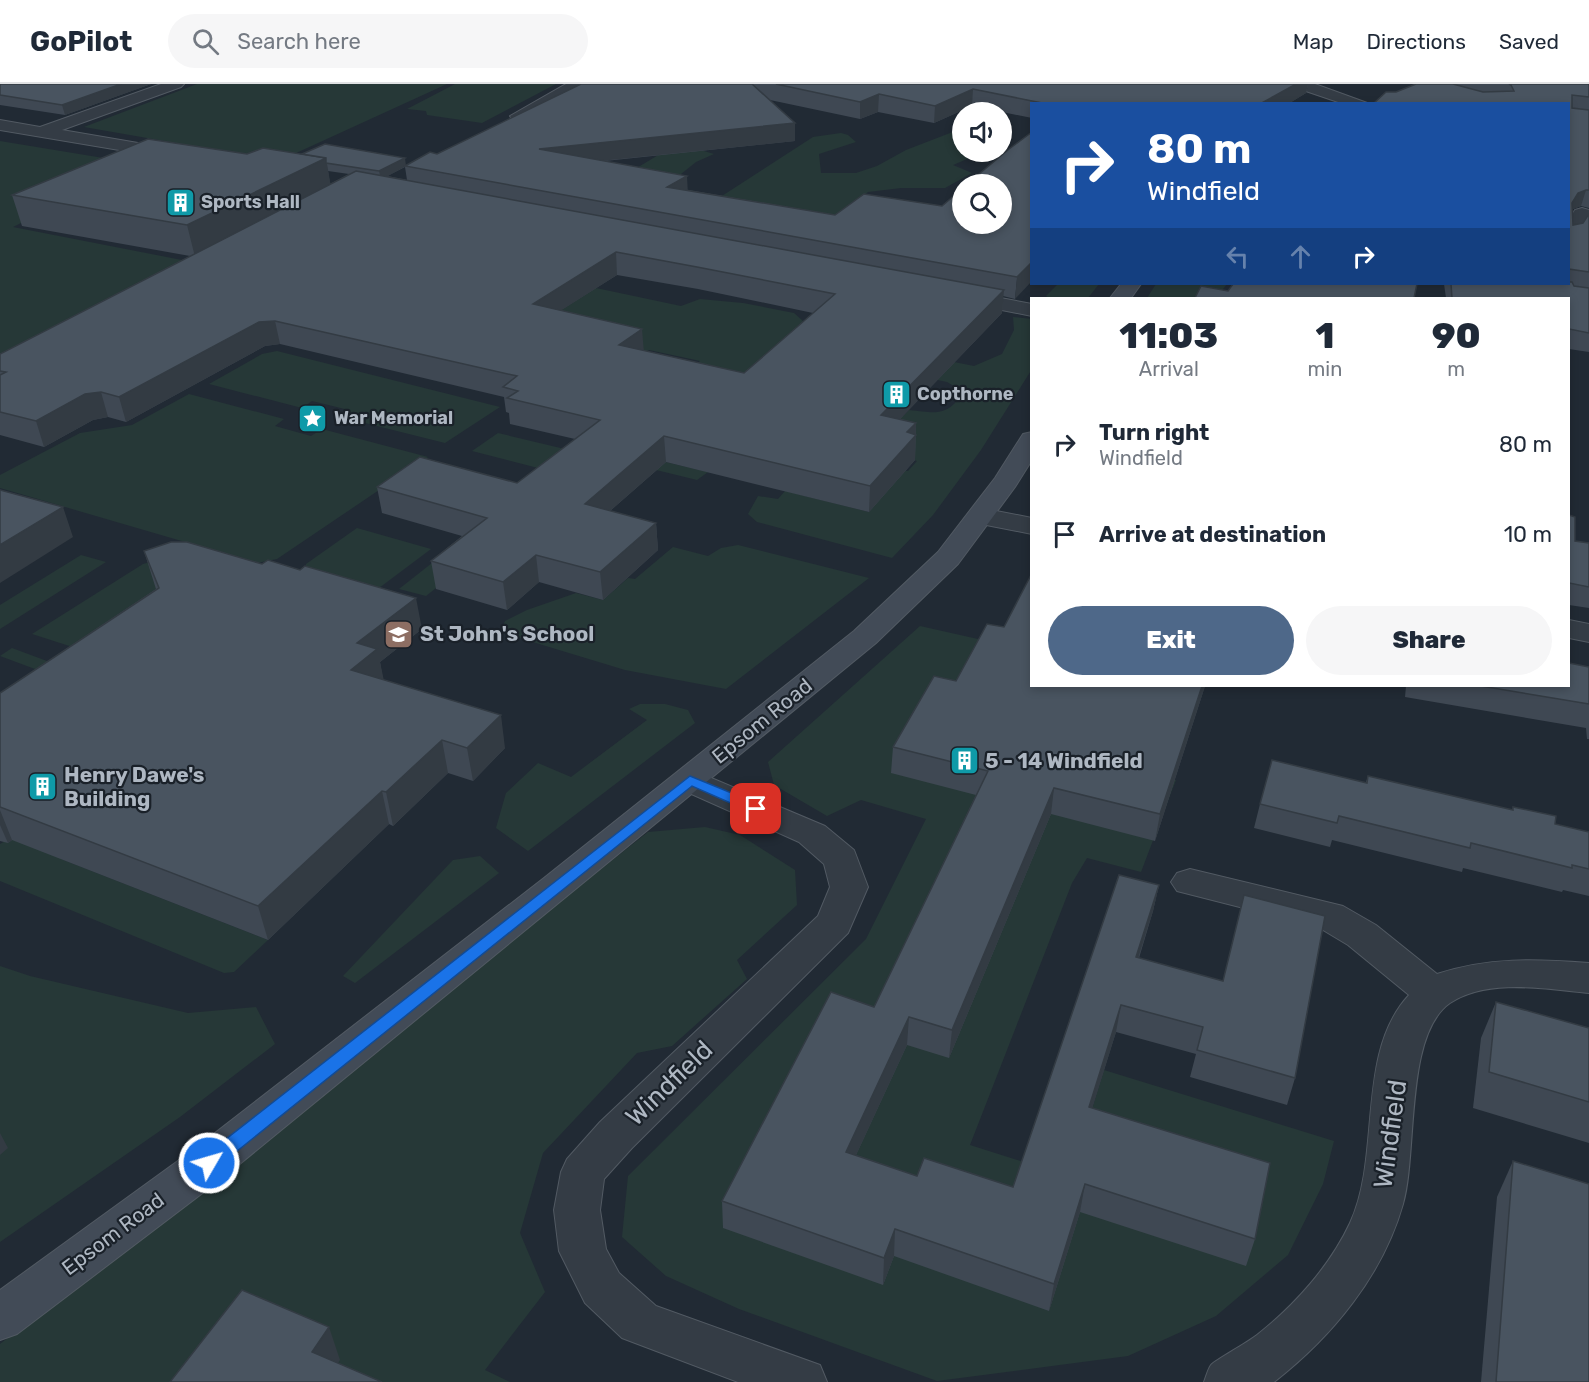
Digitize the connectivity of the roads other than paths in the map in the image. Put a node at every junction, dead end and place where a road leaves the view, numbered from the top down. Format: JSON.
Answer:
{"nodes":[{"id":1,"x":176,"y":84,"type":"edge"},
{"id":2,"x":578,"y":84,"type":"edge"},
{"id":3,"x":1299,"y":84,"type":"edge"},
{"id":4,"x":118,"y":88,"type":"edge"},
{"id":5,"x":147,"y":94,"type":"junction"},
{"id":6,"x":1356,"y":102,"type":"edge"},
{"id":7,"x":507,"y":122,"type":"edge"},
{"id":8,"x":0,"y":125,"type":"edge"},
{"id":9,"x":43,"y":132,"type":"junction"},
{"id":10,"x":190,"y":157,"type":"edge"},
{"id":11,"x":1580,"y":214,"type":"edge"},
{"id":12,"x":1570,"y":232,"type":"edge"},
{"id":13,"x":1130,"y":285,"type":"edge"},
{"id":14,"x":937,"y":292,"type":"edge"},
{"id":15,"x":1121,"y":297,"type":"edge"},
{"id":16,"x":1030,"y":310,"type":"edge"},
{"id":17,"x":1030,"y":442,"type":"edge"},
{"id":18,"x":981,"y":516,"type":"junction"},
{"id":19,"x":1030,"y":526,"type":"edge"},
{"id":20,"x":1570,"y":629,"type":"edge"},
{"id":21,"x":1589,"y":633,"type":"edge"},
{"id":22,"x":690,"y":780,"type":"junction"},
{"id":23,"x":1190,"y":882,"type":"dead end"},
{"id":24,"x":1589,"y":978,"type":"edge"},
{"id":25,"x":1434,"y":993,"type":"junction"},
{"id":26,"x":0,"y":1318,"type":"edge"},
{"id":27,"x":802,"y":1382,"type":"edge"},
{"id":28,"x":1229,"y":1382,"type":"edge"}],
"edges":[{"from":1,"to":5,"type":"street"},
{"from":2,"to":7,"type":"street"},
{"from":3,"to":6,"type":"street"},
{"from":4,"to":5,"type":"street"},
{"from":5,"to":9,"type":"street"},
{"from":8,"to":9,"type":"street"},
{"from":9,"to":10,"type":"street"},
{"from":11,"to":12,"type":"street"},
{"from":13,"to":15,"type":"main road"},
{"from":14,"to":16,"type":"street"},
{"from":17,"to":18,"type":"main road","name":"Epsom Road"},
{"from":18,"to":19,"type":"street"},
{"from":18,"to":22,"type":"main road","name":"Epsom Road"},
{"from":20,"to":21,"type":"street"},
{"from":22,"to":26,"type":"main road","name":"Epsom Road"},
{"from":22,"to":27,"type":"street","name":"Windfield"},
{"from":23,"to":25,"type":"street"},
{"from":24,"to":25,"type":"street"},
{"from":25,"to":28,"type":"street","name":"Windfield"}]}
